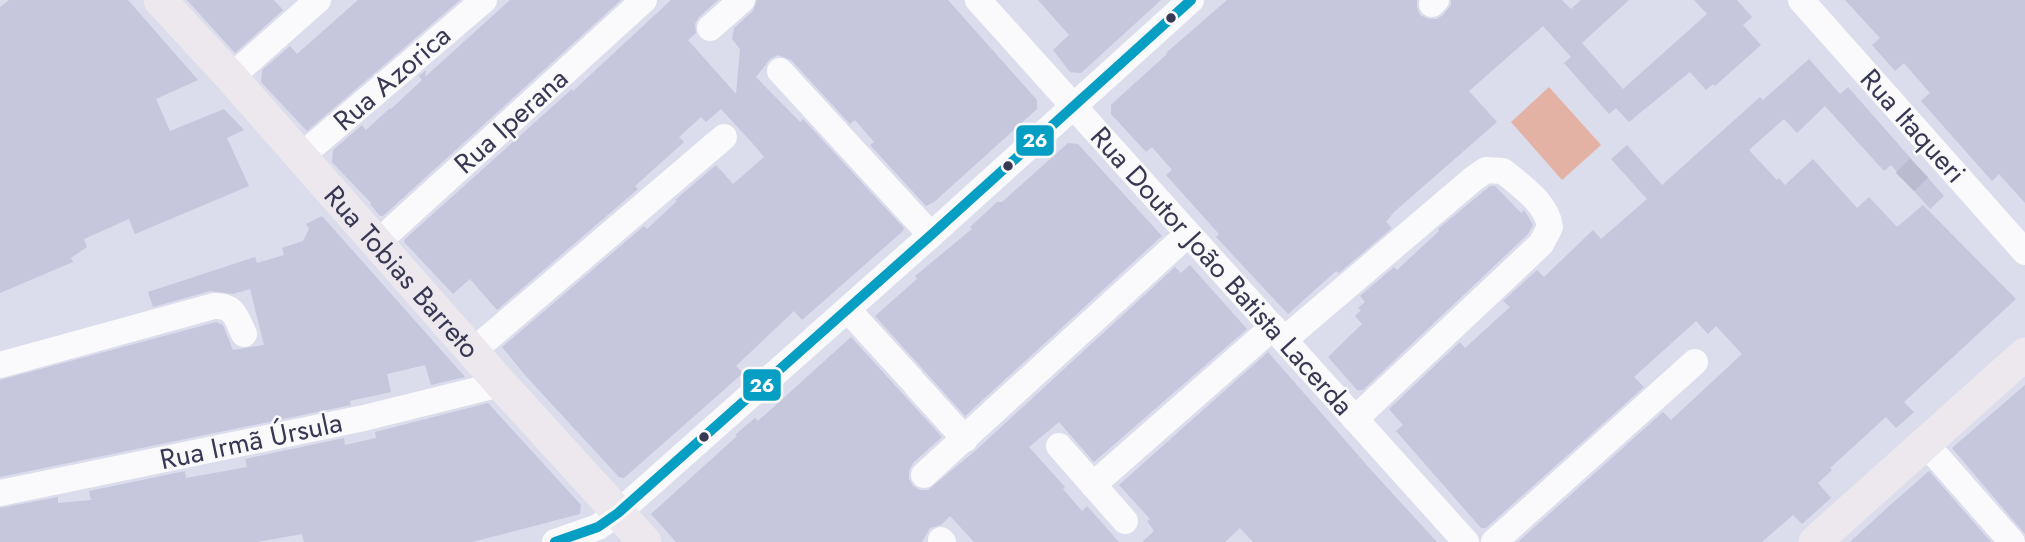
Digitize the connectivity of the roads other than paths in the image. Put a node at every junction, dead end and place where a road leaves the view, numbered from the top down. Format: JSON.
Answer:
{"nodes":[{"id":1,"x":160,"y":0,"type":"edge"},
{"id":2,"x":317,"y":0,"type":"edge"},
{"id":3,"x":484,"y":0,"type":"edge"},
{"id":4,"x":644,"y":0,"type":"edge"},
{"id":5,"x":742,"y":0,"type":"edge"},
{"id":6,"x":978,"y":0,"type":"edge"},
{"id":7,"x":1191,"y":0,"type":"edge"},
{"id":8,"x":1801,"y":0,"type":"edge"},
{"id":9,"x":710,"y":28,"type":"dead end"},
{"id":10,"x":780,"y":71,"type":"dead end"},
{"id":11,"x":231,"y":77,"type":"junction"},
{"id":12,"x":1074,"y":107,"type":"junction"},
{"id":13,"x":724,"y":137,"type":"dead end"},
{"id":14,"x":300,"y":157,"type":"junction"},
{"id":15,"x":1188,"y":234,"type":"junction"},
{"id":16,"x":931,"y":236,"type":"junction"},
{"id":17,"x":377,"y":243,"type":"junction"},
{"id":18,"x":2025,"y":252,"type":"edge"},
{"id":19,"x":848,"y":310,"type":"junction"},
{"id":20,"x":1279,"y":333,"type":"junction"},
{"id":21,"x":244,"y":334,"type":"dead end"},
{"id":22,"x":473,"y":351,"type":"junction"},
{"id":23,"x":2025,"y":354,"type":"edge"},
{"id":24,"x":1695,"y":362,"type":"dead end"},
{"id":25,"x":0,"y":365,"type":"edge"},
{"id":26,"x":501,"y":384,"type":"junction"},
{"id":27,"x":1355,"y":419,"type":"junction"},
{"id":28,"x":965,"y":439,"type":"junction"},
{"id":29,"x":1925,"y":443,"type":"junction"},
{"id":30,"x":1059,"y":446,"type":"dead end"},
{"id":31,"x":924,"y":475,"type":"dead end"},
{"id":32,"x":1093,"y":485,"type":"junction"},
{"id":33,"x":0,"y":493,"type":"edge"},
{"id":34,"x":618,"y":513,"type":"junction"},
{"id":35,"x":1125,"y":520,"type":"dead end"},
{"id":36,"x":555,"y":542,"type":"edge"},
{"id":37,"x":645,"y":542,"type":"edge"},
{"id":38,"x":1466,"y":542,"type":"edge"},
{"id":39,"x":1494,"y":542,"type":"edge"},
{"id":40,"x":1815,"y":542,"type":"edge"},
{"id":41,"x":2012,"y":542,"type":"edge"}],
"edges":[{"from":1,"to":11,"type":"main road","name":"Rua Tobias Barreto"},
{"from":2,"to":11,"type":"street"},
{"from":3,"to":14,"type":"street","name":"Rua Azorica"},
{"from":4,"to":17,"type":"street","name":"Rua Iperana"},
{"from":5,"to":9,"type":"street"},
{"from":6,"to":12,"type":"street","name":"Rua Doutor João Batista Lacerda"},
{"from":7,"to":12,"type":"street"},
{"from":8,"to":18,"type":"street","name":"Rua Itaqueri"},
{"from":10,"to":16,"type":"street"},
{"from":11,"to":14,"type":"main road","name":"Rua Tobias Barreto"},
{"from":12,"to":15,"type":"street","name":"Rua Doutor João Batista Lacerda"},
{"from":12,"to":16,"type":"street"},
{"from":13,"to":22,"type":"street"},
{"from":14,"to":17,"type":"main road","name":"Rua Tobias Barreto"},
{"from":15,"to":20,"type":"street","name":"Rua Doutor João Batista Lacerda"},
{"from":15,"to":28,"type":"street"},
{"from":16,"to":19,"type":"street"},
{"from":17,"to":22,"type":"main road","name":"Rua Tobias Barreto"},
{"from":19,"to":28,"type":"street"},
{"from":19,"to":34,"type":"street"},
{"from":20,"to":27,"type":"street","name":"Rua Doutor João Batista Lacerda"},
{"from":20,"to":27,"type":"street"},
{"from":20,"to":32,"type":"street"},
{"from":21,"to":25,"type":"street"},
{"from":22,"to":26,"type":"main road","name":"Rua Tobias Barreto"},
{"from":23,"to":29,"type":"main road"},
{"from":24,"to":39,"type":"street"},
{"from":26,"to":33,"type":"street","name":"Rua Irmã Úrsula"},
{"from":26,"to":34,"type":"main road","name":"Rua Tobias Barreto"},
{"from":27,"to":38,"type":"street","name":"Rua Doutor João Batista Lacerda"},
{"from":28,"to":31,"type":"street"},
{"from":29,"to":40,"type":"main road"},
{"from":29,"to":41,"type":"street"},
{"from":30,"to":32,"type":"street"},
{"from":32,"to":35,"type":"street"},
{"from":34,"to":36,"type":"street"},
{"from":34,"to":37,"type":"main road","name":"Rua Tobias Barreto"}]}
